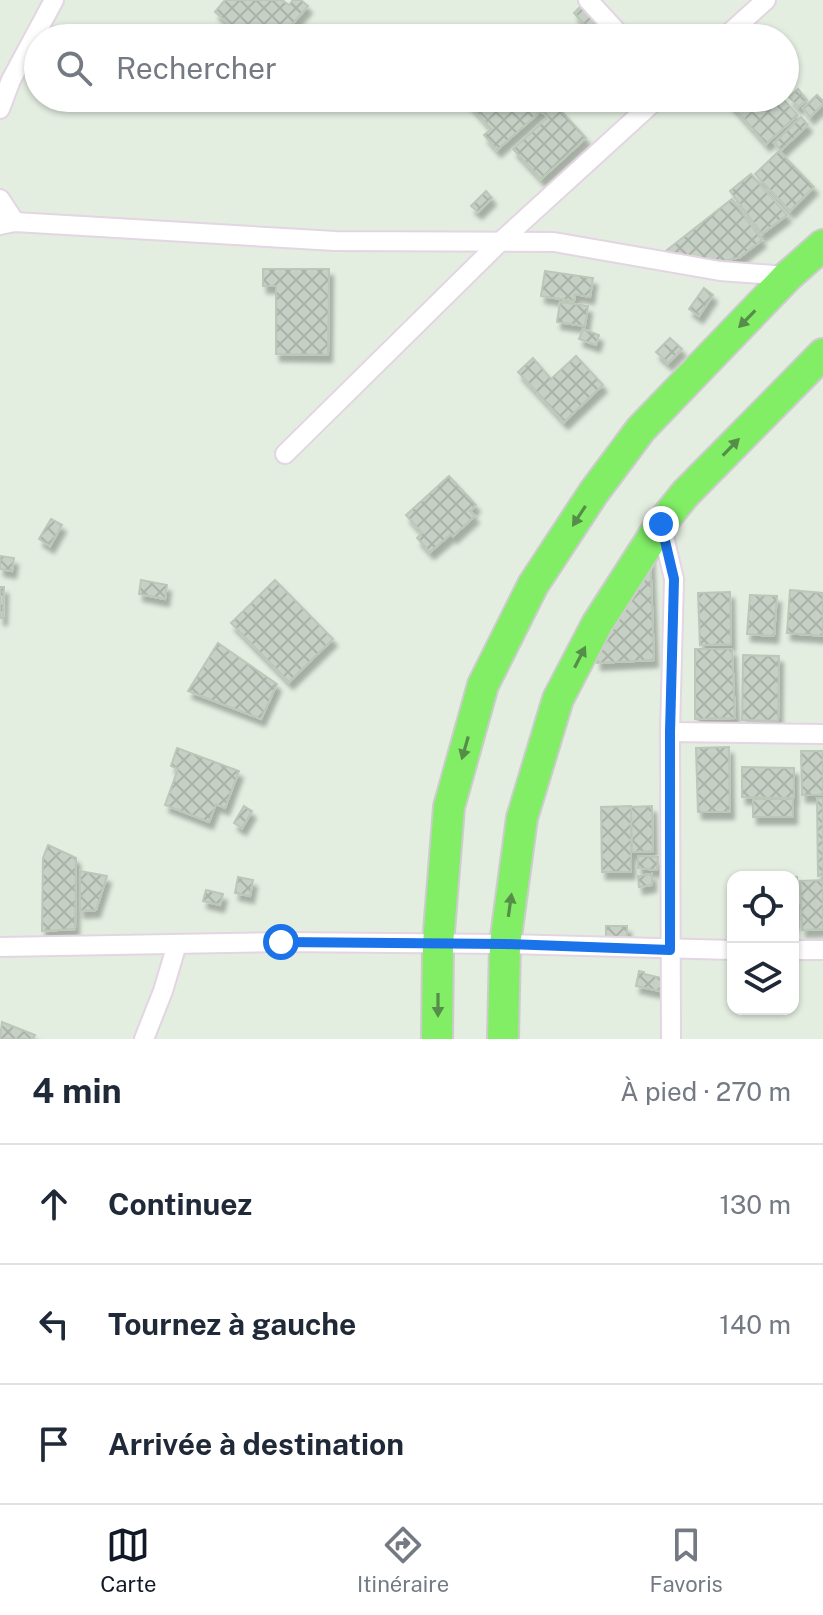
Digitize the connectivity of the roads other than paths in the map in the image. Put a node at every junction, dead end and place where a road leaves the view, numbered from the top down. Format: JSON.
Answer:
{"nodes":[{"id":1,"x":54,"y":0,"type":"edge"},
{"id":2,"x":588,"y":0,"type":"edge"},
{"id":3,"x":766,"y":0,"type":"edge"},
{"id":4,"x":41,"y":24,"type":"edge"},
{"id":5,"x":610,"y":24,"type":"edge"},
{"id":6,"x":739,"y":24,"type":"edge"},
{"id":7,"x":24,"y":56,"type":"edge"},
{"id":8,"x":0,"y":109,"type":"edge"},
{"id":9,"x":643,"y":112,"type":"edge"},
{"id":10,"x":0,"y":199,"type":"edge"},
{"id":11,"x":7,"y":223,"type":"edge"},
{"id":12,"x":500,"y":242,"type":"junction"},
{"id":13,"x":823,"y":245,"type":"edge"},
{"id":14,"x":788,"y":276,"type":"junction"},
{"id":15,"x":823,"y":354,"type":"edge"},
{"id":16,"x":285,"y":454,"type":"dead end"},
{"id":17,"x":661,"y":524,"type":"junction"},
{"id":18,"x":670,"y":732,"type":"junction"},
{"id":19,"x":823,"y":734,"type":"edge"},
{"id":20,"x":177,"y":944,"type":"junction"},
{"id":21,"x":438,"y":944,"type":"junction"},
{"id":22,"x":505,"y":944,"type":"junction"},
{"id":23,"x":0,"y":947,"type":"edge"},
{"id":24,"x":670,"y":950,"type":"junction"},
{"id":25,"x":727,"y":950,"type":"edge"},
{"id":26,"x":799,"y":950,"type":"edge"},
{"id":27,"x":823,"y":950,"type":"edge"},
{"id":28,"x":144,"y":1039,"type":"edge"},
{"id":29,"x":437,"y":1039,"type":"edge"},
{"id":30,"x":503,"y":1039,"type":"edge"},
{"id":31,"x":671,"y":1039,"type":"edge"}],
"edges":[{"from":1,"to":4,"type":"street"},
{"from":2,"to":5,"type":"street"},
{"from":3,"to":6,"type":"street"},
{"from":7,"to":8,"type":"street"},
{"from":9,"to":12,"type":"street"},
{"from":10,"to":11,"type":"street"},
{"from":11,"to":12,"type":"street"},
{"from":12,"to":14,"type":"street"},
{"from":12,"to":16,"type":"street"},
{"from":13,"to":14,"type":"highway"},
{"from":14,"to":21,"type":"highway","one_way":true},
{"from":17,"to":15,"type":"highway","one_way":true},
{"from":17,"to":18,"type":"street"},
{"from":22,"to":17,"type":"highway","one_way":true},
{"from":18,"to":19,"type":"street"},
{"from":18,"to":24,"type":"street"},
{"from":20,"to":21,"type":"street"},
{"from":20,"to":23,"type":"street"},
{"from":20,"to":28,"type":"street"},
{"from":21,"to":22,"type":"street"},
{"from":21,"to":29,"type":"highway","one_way":true},
{"from":22,"to":24,"type":"street"},
{"from":22,"to":30,"type":"highway"},
{"from":24,"to":25,"type":"street"},
{"from":24,"to":31,"type":"street"},
{"from":26,"to":27,"type":"street"}]}
